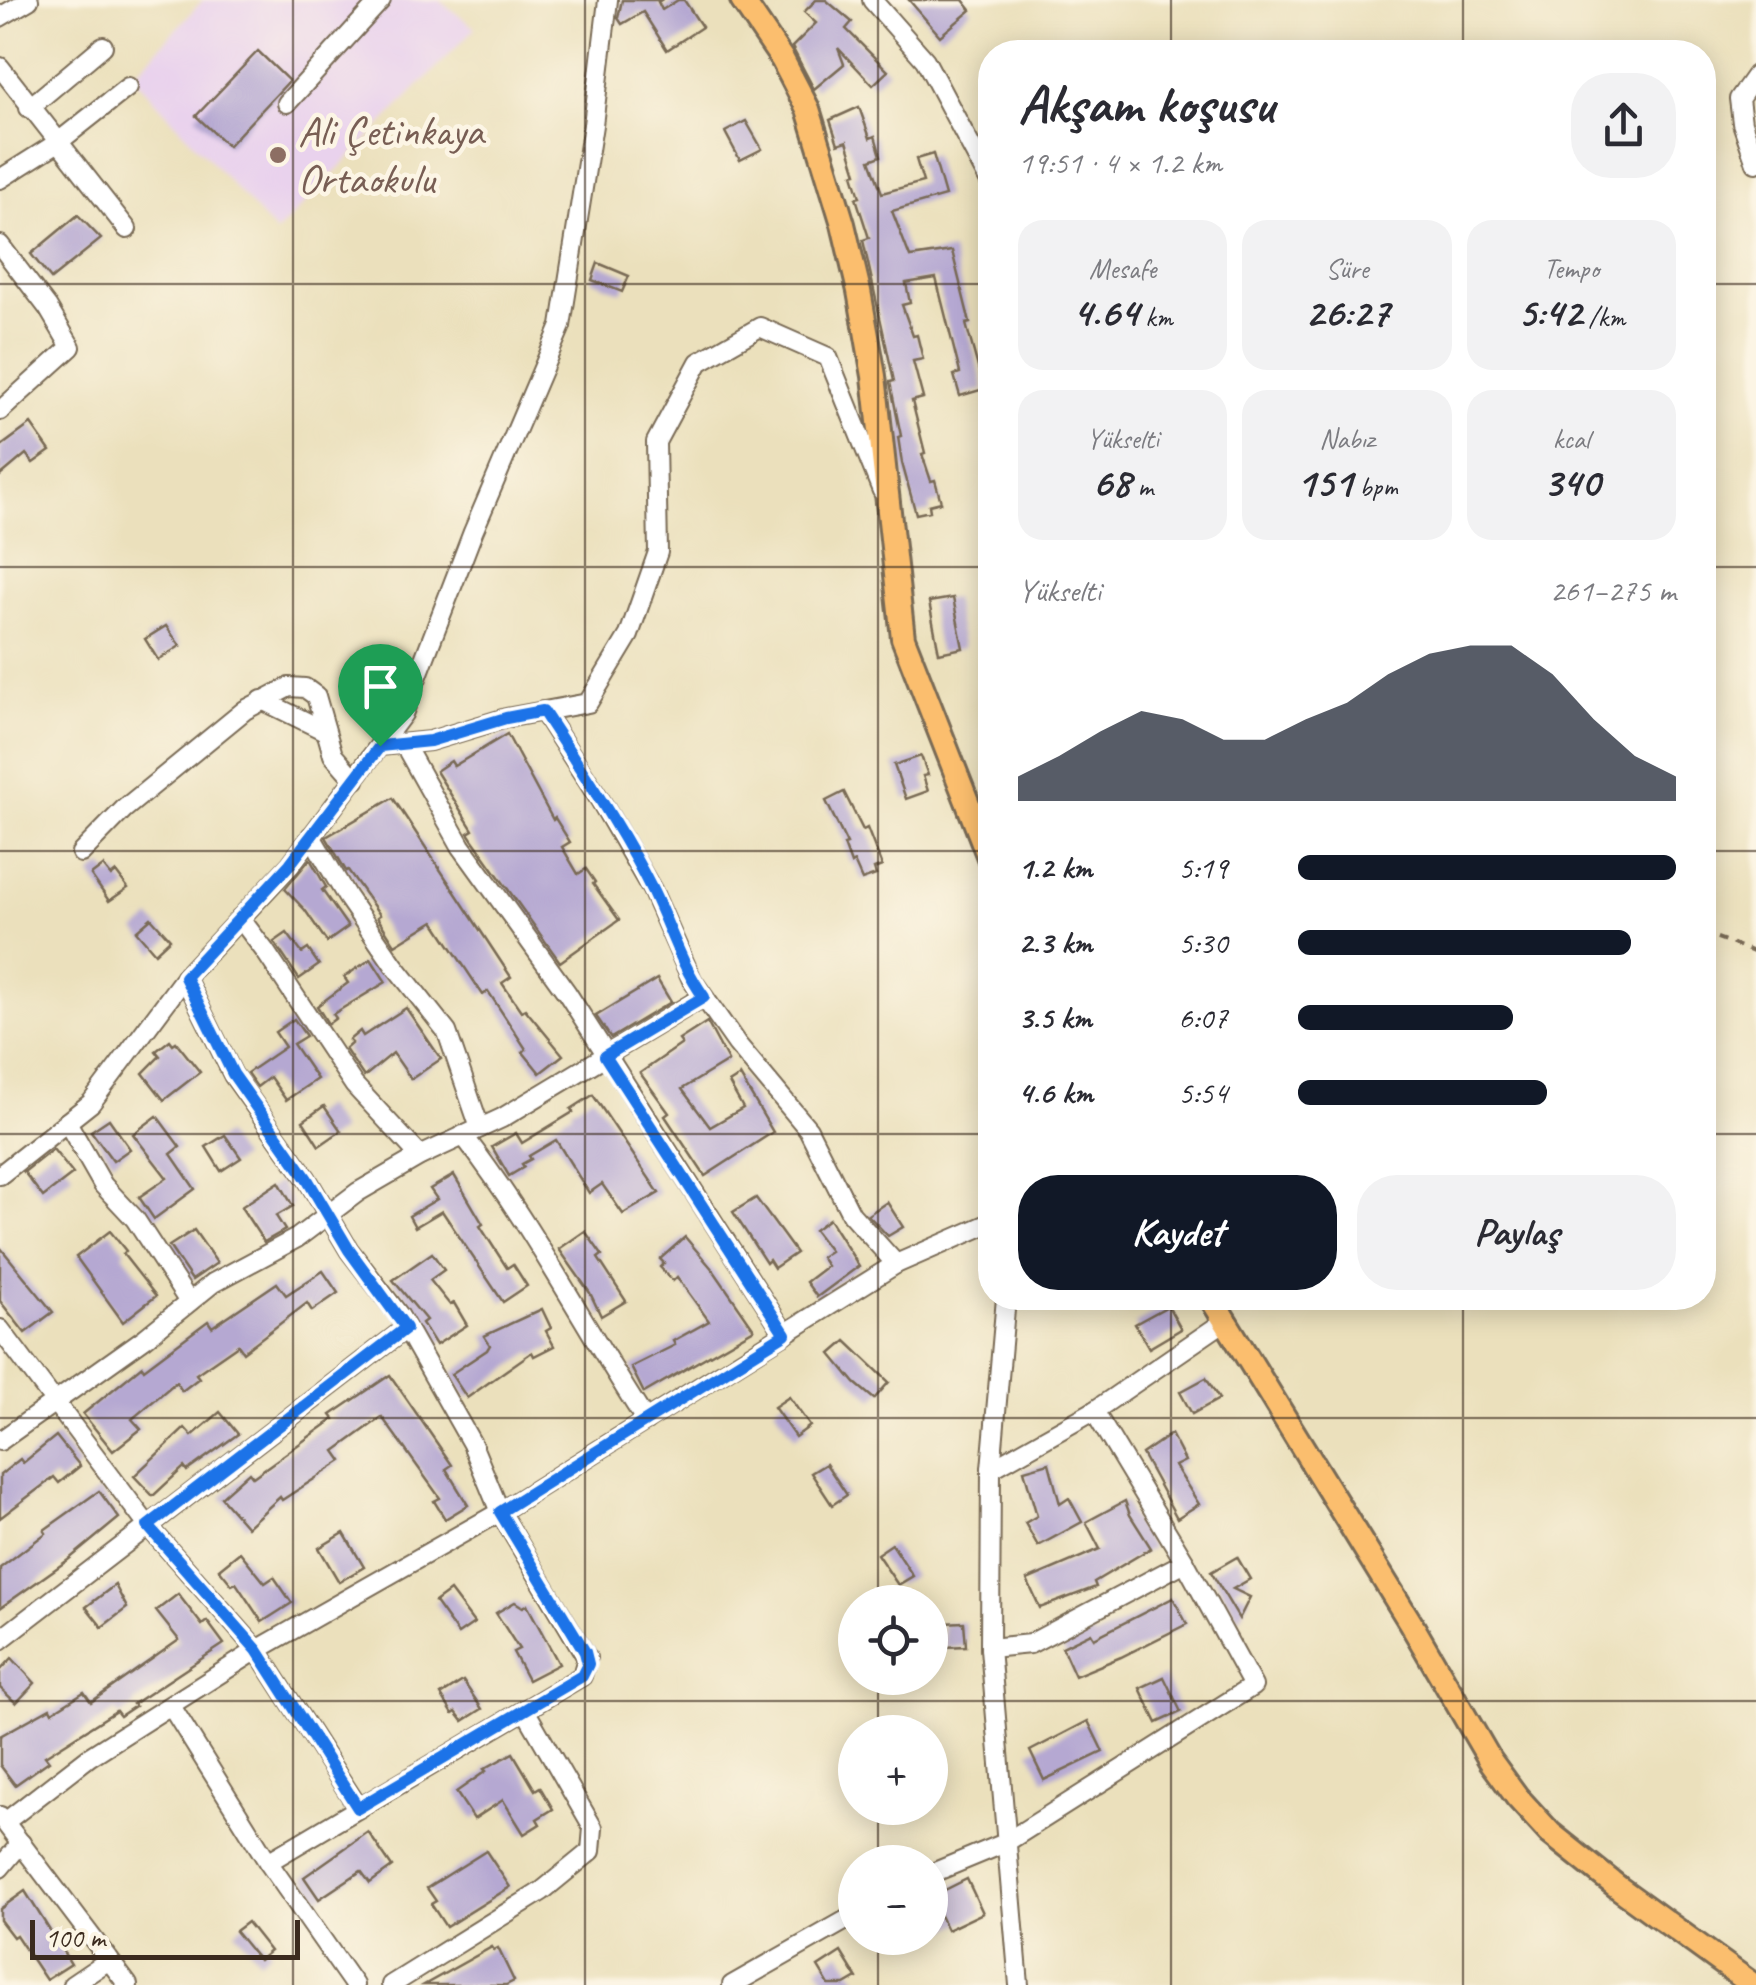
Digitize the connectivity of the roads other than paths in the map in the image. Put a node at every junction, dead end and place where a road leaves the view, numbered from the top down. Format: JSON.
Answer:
{"nodes":[{"id":1,"x":28,"y":0,"type":"edge"},
{"id":2,"x":380,"y":0,"type":"edge"},
{"id":3,"x":608,"y":0,"type":"edge"},
{"id":4,"x":742,"y":0,"type":"edge"},
{"id":5,"x":872,"y":0,"type":"edge"},
{"id":6,"x":0,"y":17,"type":"edge"},
{"id":7,"x":104,"y":46,"type":"dead end"},
{"id":8,"x":0,"y":67,"type":"edge"},
{"id":9,"x":1756,"y":76,"type":"edge"},
{"id":10,"x":128,"y":87,"type":"dead end"},
{"id":11,"x":287,"y":103,"type":"dead end"},
{"id":12,"x":30,"y":108,"type":"junction"},
{"id":13,"x":57,"y":143,"type":"junction"},
{"id":14,"x":978,"y":159,"type":"edge"},
{"id":15,"x":1756,"y":164,"type":"edge"},
{"id":16,"x":0,"y":179,"type":"edge"},
{"id":17,"x":126,"y":230,"type":"dead end"},
{"id":18,"x":0,"y":245,"type":"edge"},
{"id":19,"x":0,"y":412,"type":"edge"},
{"id":20,"x":888,"y":505,"type":"junction"},
{"id":21,"x":262,"y":700,"type":"junction"},
{"id":22,"x":543,"y":711,"type":"junction"},
{"id":23,"x":324,"y":731,"type":"junction"},
{"id":24,"x":404,"y":744,"type":"junction"},
{"id":25,"x":380,"y":746,"type":"junction"},
{"id":26,"x":355,"y":780,"type":"junction"},
{"id":27,"x":978,"y":830,"type":"edge"},
{"id":28,"x":312,"y":836,"type":"junction"},
{"id":29,"x":81,"y":853,"type":"dead end"},
{"id":30,"x":240,"y":918,"type":"junction"},
{"id":31,"x":185,"y":977,"type":"junction"},
{"id":32,"x":704,"y":997,"type":"junction"},
{"id":33,"x":605,"y":1056,"type":"junction"},
{"id":34,"x":67,"y":1122,"type":"junction"},
{"id":35,"x":472,"y":1131,"type":"junction"},
{"id":36,"x":420,"y":1156,"type":"junction"},
{"id":37,"x":0,"y":1175,"type":"edge"},
{"id":38,"x":329,"y":1214,"type":"junction"},
{"id":39,"x":978,"y":1228,"type":"edge"},
{"id":40,"x":896,"y":1264,"type":"junction"},
{"id":41,"x":189,"y":1302,"type":"junction"},
{"id":42,"x":1005,"y":1310,"type":"edge"},
{"id":43,"x":1218,"y":1310,"type":"edge"},
{"id":44,"x":1224,"y":1321,"type":"junction"},
{"id":45,"x":406,"y":1328,"type":"junction"},
{"id":46,"x":0,"y":1330,"type":"edge"},
{"id":47,"x":785,"y":1334,"type":"junction"},
{"id":48,"x":54,"y":1402,"type":"junction"},
{"id":49,"x":1094,"y":1411,"type":"junction"},
{"id":50,"x":646,"y":1421,"type":"junction"},
{"id":51,"x":0,"y":1441,"type":"edge"},
{"id":52,"x":992,"y":1470,"type":"junction"},
{"id":53,"x":500,"y":1512,"type":"junction"},
{"id":54,"x":148,"y":1526,"type":"junction"},
{"id":55,"x":1185,"y":1562,"type":"junction"},
{"id":56,"x":3,"y":1632,"type":"edge"},
{"id":57,"x":990,"y":1648,"type":"junction"},
{"id":58,"x":257,"y":1650,"type":"junction"},
{"id":59,"x":170,"y":1706,"type":"junction"},
{"id":60,"x":525,"y":1710,"type":"junction"},
{"id":61,"x":358,"y":1808,"type":"junction"},
{"id":62,"x":2,"y":1819,"type":"edge"},
{"id":63,"x":21,"y":1843,"type":"junction"},
{"id":64,"x":1006,"y":1844,"type":"junction"},
{"id":65,"x":268,"y":1862,"type":"junction"},
{"id":66,"x":948,"y":1867,"type":"edge"},
{"id":67,"x":0,"y":1868,"type":"edge"},
{"id":68,"x":838,"y":1925,"type":"edge"},
{"id":69,"x":109,"y":1960,"type":"junction"},
{"id":70,"x":72,"y":1985,"type":"edge"},
{"id":71,"x":128,"y":1985,"type":"edge"},
{"id":72,"x":354,"y":1985,"type":"edge"},
{"id":73,"x":390,"y":1985,"type":"edge"},
{"id":74,"x":732,"y":1985,"type":"edge"},
{"id":75,"x":1020,"y":1985,"type":"edge"},
{"id":76,"x":1753,"y":1985,"type":"edge"}],
"edges":[{"from":1,"to":6,"type":"street"},
{"from":2,"to":11,"type":"street"},
{"from":3,"to":25,"type":"street"},
{"from":4,"to":20,"type":"main road"},
{"from":5,"to":14,"type":"street"},
{"from":7,"to":12,"type":"street"},
{"from":8,"to":12,"type":"street"},
{"from":9,"to":15,"type":"street"},
{"from":10,"to":13,"type":"street"},
{"from":12,"to":13,"type":"street"},
{"from":13,"to":16,"type":"street"},
{"from":13,"to":17,"type":"street"},
{"from":18,"to":19,"type":"street"},
{"from":20,"to":22,"type":"street"},
{"from":20,"to":27,"type":"main road"},
{"from":21,"to":23,"type":"street"},
{"from":21,"to":23,"type":"street"},
{"from":21,"to":29,"type":"street"},
{"from":22,"to":24,"type":"street"},
{"from":22,"to":32,"type":"street"},
{"from":23,"to":26,"type":"street"},
{"from":24,"to":25,"type":"street"},
{"from":24,"to":33,"type":"street"},
{"from":25,"to":26,"type":"street"},
{"from":26,"to":28,"type":"street"},
{"from":28,"to":30,"type":"street"},
{"from":28,"to":35,"type":"street"},
{"from":30,"to":31,"type":"street"},
{"from":30,"to":36,"type":"street"},
{"from":31,"to":34,"type":"street"},
{"from":31,"to":38,"type":"street"},
{"from":32,"to":33,"type":"street"},
{"from":32,"to":40,"type":"street"},
{"from":33,"to":35,"type":"street"},
{"from":33,"to":47,"type":"street"},
{"from":34,"to":37,"type":"street"},
{"from":34,"to":41,"type":"street"},
{"from":35,"to":36,"type":"street"},
{"from":35,"to":50,"type":"street"},
{"from":36,"to":38,"type":"street"},
{"from":38,"to":41,"type":"street"},
{"from":38,"to":45,"type":"street"},
{"from":39,"to":40,"type":"street"},
{"from":40,"to":47,"type":"street"},
{"from":41,"to":48,"type":"street"},
{"from":42,"to":52,"type":"street"},
{"from":43,"to":44,"type":"main road"},
{"from":44,"to":49,"type":"street"},
{"from":44,"to":76,"type":"main road"},
{"from":45,"to":53,"type":"street"},
{"from":45,"to":54,"type":"street"},
{"from":46,"to":48,"type":"street"},
{"from":47,"to":50,"type":"street"},
{"from":48,"to":51,"type":"street"},
{"from":48,"to":54,"type":"street"},
{"from":49,"to":52,"type":"street"},
{"from":49,"to":55,"type":"street"},
{"from":50,"to":53,"type":"street"},
{"from":52,"to":57,"type":"street"},
{"from":53,"to":58,"type":"street"},
{"from":53,"to":60,"type":"street"},
{"from":54,"to":56,"type":"street"},
{"from":54,"to":58,"type":"street"},
{"from":55,"to":57,"type":"street"},
{"from":55,"to":64,"type":"street"},
{"from":57,"to":64,"type":"street"},
{"from":58,"to":59,"type":"street"},
{"from":58,"to":61,"type":"street"},
{"from":59,"to":62,"type":"street"},
{"from":59,"to":65,"type":"street"},
{"from":60,"to":61,"type":"street"},
{"from":60,"to":73,"type":"street"},
{"from":61,"to":65,"type":"street"},
{"from":62,"to":63,"type":"street"},
{"from":63,"to":67,"type":"street"},
{"from":63,"to":69,"type":"street"},
{"from":64,"to":66,"type":"street"},
{"from":64,"to":75,"type":"street"},
{"from":65,"to":72,"type":"street"},
{"from":68,"to":74,"type":"street"},
{"from":69,"to":70,"type":"street"},
{"from":69,"to":71,"type":"street"}]}
